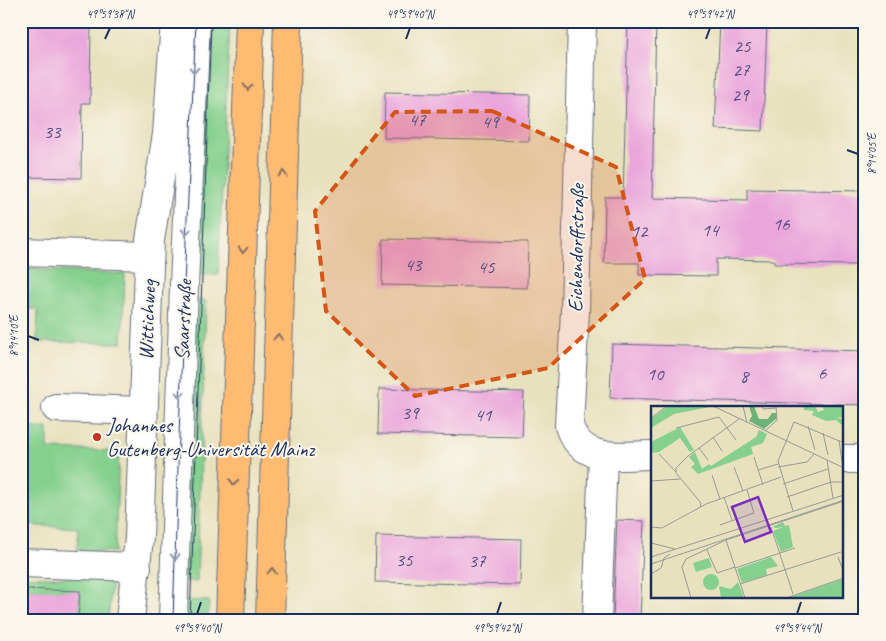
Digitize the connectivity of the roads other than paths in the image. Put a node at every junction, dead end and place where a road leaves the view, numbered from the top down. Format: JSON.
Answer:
{"nodes":[{"id":1,"x":175,"y":21,"type":"edge"},
{"id":2,"x":196,"y":21,"type":"edge"},
{"id":3,"x":250,"y":21,"type":"edge"},
{"id":4,"x":288,"y":21,"type":"edge"},
{"id":5,"x":582,"y":21,"type":"edge"},
{"id":6,"x":21,"y":252,"type":"edge"},
{"id":7,"x":149,"y":256,"type":"junction"},
{"id":8,"x":56,"y":408,"type":"dead end"},
{"id":9,"x":143,"y":412,"type":"junction"},
{"id":10,"x":603,"y":454,"type":"junction"},
{"id":11,"x":651,"y":455,"type":"edge"},
{"id":12,"x":844,"y":459,"type":"edge"},
{"id":13,"x":865,"y":460,"type":"edge"},
{"id":14,"x":21,"y":563,"type":"edge"},
{"id":15,"x":137,"y":567,"type":"junction"},
{"id":16,"x":130,"y":620,"type":"edge"},
{"id":17,"x":173,"y":620,"type":"edge"},
{"id":18,"x":230,"y":620,"type":"edge"},
{"id":19,"x":270,"y":620,"type":"edge"},
{"id":20,"x":597,"y":620,"type":"edge"}],
"edges":[{"from":1,"to":7,"type":"street","name":"Wittichweg"},
{"from":2,"to":17,"type":"street","name":"Saarstraße","one_way":true},
{"from":3,"to":18,"type":"highway","one_way":true},
{"from":19,"to":4,"type":"highway","one_way":true},
{"from":5,"to":10,"type":"street","name":"Eichendorffstraße"},
{"from":6,"to":7,"type":"street"},
{"from":7,"to":9,"type":"street","name":"Wittichweg"},
{"from":8,"to":9,"type":"street"},
{"from":9,"to":15,"type":"street","name":"Wittichweg"},
{"from":10,"to":11,"type":"street","name":"Eichendorffstraße"},
{"from":10,"to":20,"type":"street"},
{"from":12,"to":13,"type":"street"},
{"from":14,"to":15,"type":"street"},
{"from":15,"to":16,"type":"street","name":"Wittichweg"}]}
